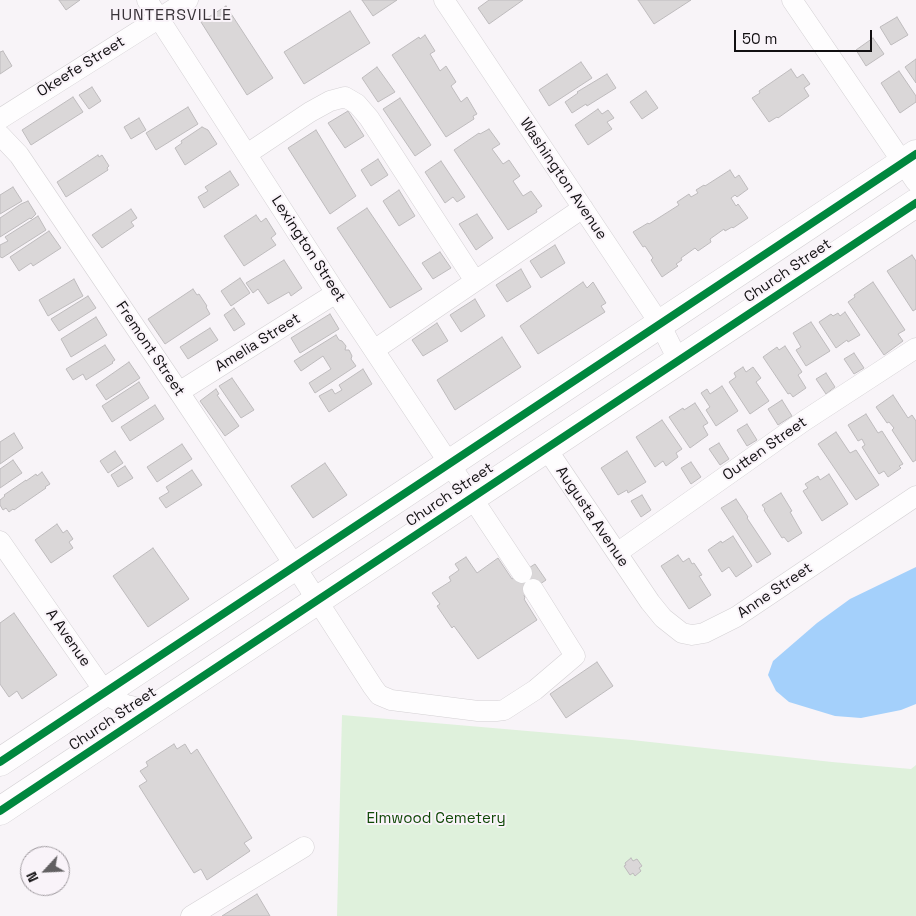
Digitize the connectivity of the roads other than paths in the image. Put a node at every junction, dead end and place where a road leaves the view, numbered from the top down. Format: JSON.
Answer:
{"nodes":[{"id":1,"x":147,"y":0,"type":"edge"},
{"id":2,"x":188,"y":0,"type":"edge"},
{"id":3,"x":444,"y":0,"type":"edge"},
{"id":4,"x":795,"y":1,"type":"edge"},
{"id":5,"x":160,"y":18,"type":"junction"},
{"id":6,"x":0,"y":119,"type":"edge"},
{"id":7,"x":0,"y":135,"type":"edge"},
{"id":8,"x":247,"y":154,"type":"junction"},
{"id":9,"x":912,"y":166,"type":"edge"},
{"id":10,"x":916,"y":203,"type":"edge"},
{"id":11,"x":583,"y":208,"type":"junction"},
{"id":12,"x":475,"y":282,"type":"junction"},
{"id":13,"x":336,"y":293,"type":"junction"},
{"id":14,"x":660,"y":324,"type":"junction"},
{"id":15,"x":916,"y":348,"type":"edge"},
{"id":16,"x":374,"y":350,"type":"junction"},
{"id":17,"x":678,"y":360,"type":"junction"},
{"id":18,"x":179,"y":392,"type":"junction"},
{"id":19,"x":546,"y":448,"type":"junction"},
{"id":20,"x":449,"y":464,"type":"junction"},
{"id":21,"x":916,"y":496,"type":"edge"},
{"id":22,"x":472,"y":498,"type":"junction"},
{"id":23,"x":0,"y":541,"type":"edge"},
{"id":24,"x":617,"y":553,"type":"junction"},
{"id":25,"x":295,"y":566,"type":"junction"},
{"id":26,"x":638,"y":585,"type":"joint"},
{"id":27,"x":317,"y":601,"type":"junction"},
{"id":28,"x":575,"y":656,"type":"joint"},
{"id":29,"x":105,"y":692,"type":"junction"},
{"id":30,"x":155,"y":708,"type":"junction"},
{"id":31,"x":0,"y":762,"type":"edge"},
{"id":32,"x":0,"y":811,"type":"edge"},
{"id":33,"x":304,"y":847,"type":"dead end"},
{"id":34,"x":191,"y":916,"type":"edge"}],
"edges":[{"from":1,"to":5,"type":"street","name":"Lexington Street"},
{"from":2,"to":5,"type":"street","name":"Okeefe Street"},
{"from":3,"to":11,"type":"street","name":"Washington Avenue"},
{"from":4,"to":9,"type":"street"},
{"from":5,"to":6,"type":"street","name":"Okeefe Street"},
{"from":5,"to":8,"type":"street","name":"Lexington Street"},
{"from":7,"to":18,"type":"street","name":"Fremont Street"},
{"from":8,"to":12,"type":"street"},
{"from":8,"to":13,"type":"street","name":"Lexington Street"},
{"from":9,"to":14,"type":"main road","name":"Church Street"},
{"from":10,"to":17,"type":"main road","name":"Church Street"},
{"from":11,"to":12,"type":"street"},
{"from":11,"to":14,"type":"street","name":"Washington Avenue"},
{"from":12,"to":16,"type":"street"},
{"from":13,"to":16,"type":"street","name":"Lexington Street"},
{"from":13,"to":18,"type":"street","name":"Amelia Street"},
{"from":14,"to":17,"type":"street","name":"Washington Avenue"},
{"from":14,"to":20,"type":"main road","name":"Church Street"},
{"from":15,"to":24,"type":"street","name":"Outten Street"},
{"from":16,"to":20,"type":"street","name":"Lexington Street"},
{"from":17,"to":19,"type":"main road","name":"Church Street"},
{"from":18,"to":25,"type":"street","name":"Fremont Street"},
{"from":19,"to":22,"type":"main road","name":"Church Street"},
{"from":19,"to":24,"type":"street","name":"Augusta Avenue"},
{"from":20,"to":22,"type":"street","name":"Lexington Street"},
{"from":20,"to":25,"type":"main road","name":"Church Street"},
{"from":21,"to":26,"type":"street","name":"Anne Street"},
{"from":22,"to":27,"type":"main road","name":"Church Street"},
{"from":22,"to":28,"type":"street","name":"Lexington Street"},
{"from":23,"to":29,"type":"street","name":"A Avenue"},
{"from":24,"to":26,"type":"street","name":"Augusta Avenue"},
{"from":25,"to":27,"type":"street","name":"Fremont Street"},
{"from":25,"to":29,"type":"main road","name":"Church Street"},
{"from":27,"to":28,"type":"street","name":"Fremont Street"},
{"from":27,"to":30,"type":"main road","name":"Church Street"},
{"from":29,"to":30,"type":"street","name":"A Avenue"},
{"from":29,"to":31,"type":"main road","name":"Church Street"},
{"from":30,"to":32,"type":"main road","name":"Church Street"},
{"from":33,"to":34,"type":"street"}]}
